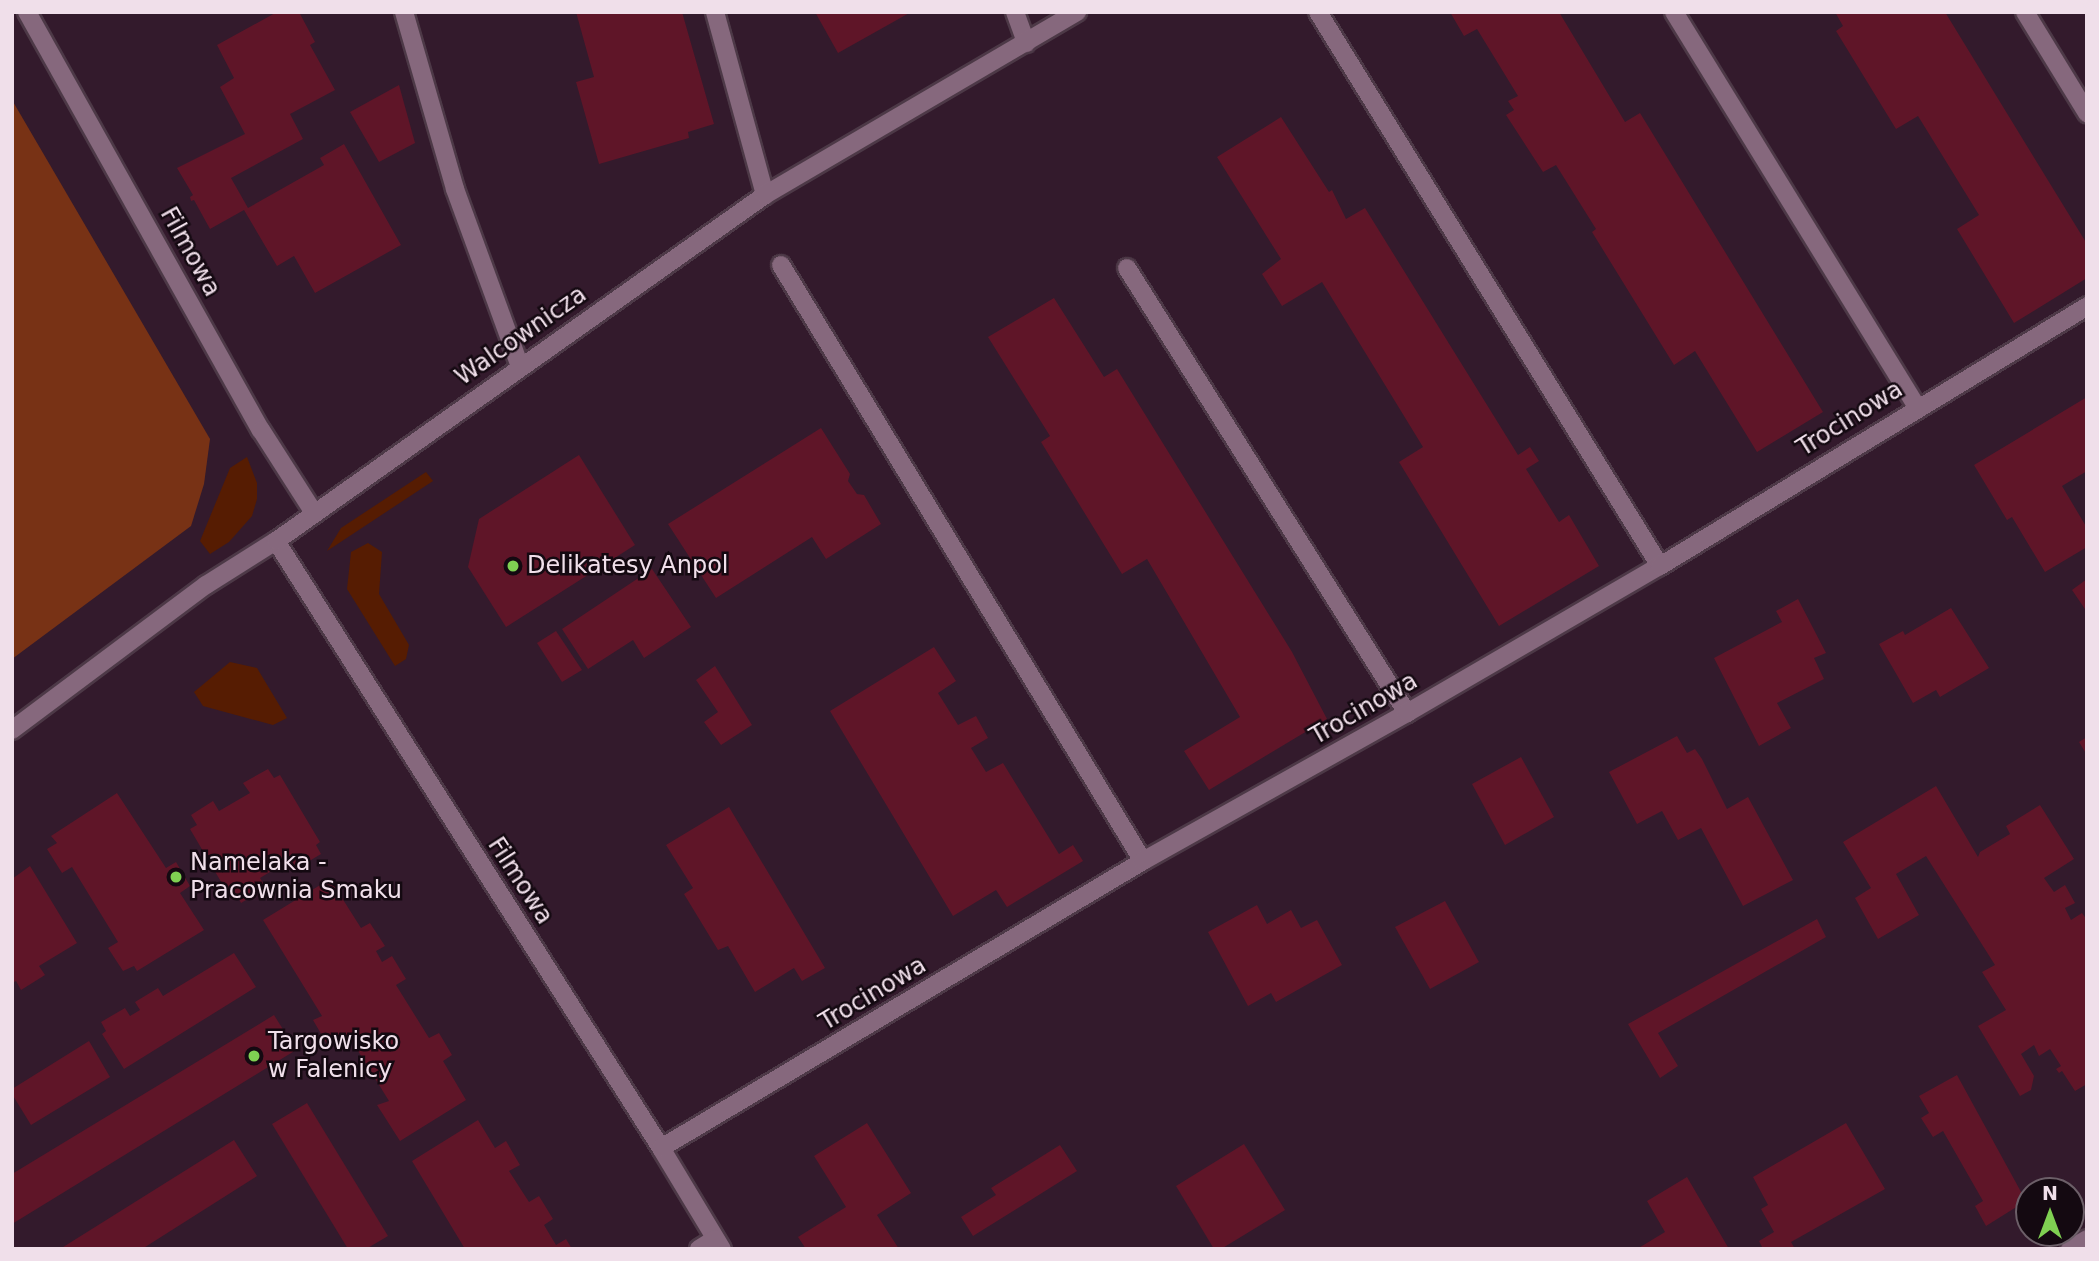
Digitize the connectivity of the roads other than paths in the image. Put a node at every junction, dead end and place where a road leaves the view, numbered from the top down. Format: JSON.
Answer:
{"nodes":[{"id":1,"x":27,"y":12,"type":"edge"},
{"id":2,"x":404,"y":12,"type":"edge"},
{"id":3,"x":715,"y":12,"type":"edge"},
{"id":4,"x":1015,"y":12,"type":"edge"},
{"id":5,"x":1077,"y":12,"type":"edge"},
{"id":6,"x":1318,"y":12,"type":"edge"},
{"id":7,"x":1674,"y":12,"type":"edge"},
{"id":8,"x":2025,"y":12,"type":"edge"},
{"id":9,"x":1026,"y":43,"type":"junction"},
{"id":10,"x":2087,"y":113,"type":"edge"},
{"id":11,"x":765,"y":195,"type":"junction"},
{"id":12,"x":781,"y":265,"type":"dead end"},
{"id":13,"x":1127,"y":268,"type":"dead end"},
{"id":14,"x":2087,"y":306,"type":"edge"},
{"id":15,"x":520,"y":367,"type":"junction"},
{"id":16,"x":1917,"y":407,"type":"junction"},
{"id":17,"x":314,"y":513,"type":"junction"},
{"id":18,"x":276,"y":541,"type":"junction"},
{"id":19,"x":1660,"y":566,"type":"junction"},
{"id":20,"x":1407,"y":713,"type":"junction"},
{"id":21,"x":12,"y":730,"type":"edge"},
{"id":22,"x":1143,"y":861,"type":"junction"},
{"id":23,"x":661,"y":1148,"type":"junction"},
{"id":24,"x":2087,"y":1239,"type":"edge"},
{"id":25,"x":719,"y":1244,"type":"edge"},
{"id":26,"x":699,"y":1249,"type":"edge"},
{"id":27,"x":2070,"y":1249,"type":"edge"}],
"edges":[{"from":1,"to":17,"type":"street","name":"Filmowa"},
{"from":2,"to":15,"type":"street"},
{"from":3,"to":11,"type":"street"},
{"from":4,"to":9,"type":"street"},
{"from":5,"to":9,"type":"street","name":"Walcownicza"},
{"from":6,"to":19,"type":"street"},
{"from":7,"to":16,"type":"street"},
{"from":8,"to":10,"type":"street"},
{"from":9,"to":11,"type":"street","name":"Walcownicza"},
{"from":11,"to":15,"type":"street","name":"Walcownicza"},
{"from":12,"to":22,"type":"street"},
{"from":13,"to":20,"type":"street"},
{"from":14,"to":16,"type":"street","name":"Trocinowa"},
{"from":15,"to":17,"type":"street","name":"Walcownicza"},
{"from":16,"to":19,"type":"street","name":"Trocinowa"},
{"from":17,"to":18,"type":"street","name":"Walcownicza"},
{"from":18,"to":21,"type":"street","name":"Walcownicza"},
{"from":18,"to":23,"type":"street","name":"Filmowa"},
{"from":19,"to":20,"type":"street","name":"Trocinowa"},
{"from":20,"to":22,"type":"street","name":"Trocinowa"},
{"from":22,"to":23,"type":"street","name":"Trocinowa"},
{"from":23,"to":25,"type":"street","name":"Filmowa"},
{"from":24,"to":27,"type":"street"},
{"from":25,"to":26,"type":"street"}]}
